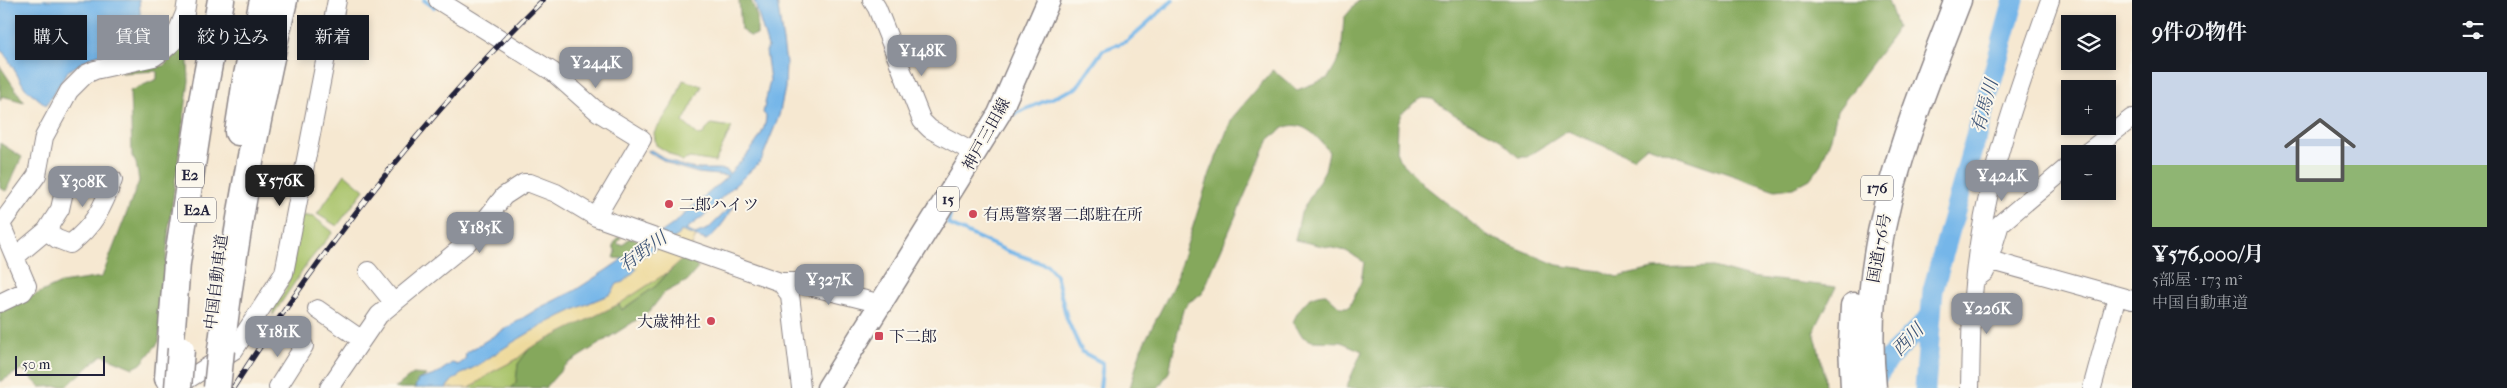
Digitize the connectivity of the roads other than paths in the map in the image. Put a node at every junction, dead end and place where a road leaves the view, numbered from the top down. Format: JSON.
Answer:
{"nodes":[{"id":1,"x":187,"y":0,"type":"edge"},
{"id":2,"x":221,"y":0,"type":"edge"},
{"id":3,"x":232,"y":0,"type":"edge"},
{"id":4,"x":263,"y":0,"type":"edge"},
{"id":5,"x":284,"y":0,"type":"edge"},
{"id":6,"x":337,"y":0,"type":"edge"},
{"id":7,"x":438,"y":0,"type":"edge"},
{"id":8,"x":872,"y":0,"type":"edge"},
{"id":9,"x":1049,"y":0,"type":"edge"},
{"id":10,"x":1940,"y":0,"type":"edge"},
{"id":11,"x":1958,"y":0,"type":"edge"},
{"id":12,"x":2050,"y":0,"type":"edge"},
{"id":13,"x":2132,"y":118,"type":"edge"},
{"id":14,"x":2097,"y":145,"type":"edge"},
{"id":15,"x":976,"y":154,"type":"junction"},
{"id":16,"x":2061,"y":173,"type":"edge"},
{"id":17,"x":67,"y":178,"type":"dead end"},
{"id":18,"x":113,"y":180,"type":"dead end"},
{"id":19,"x":596,"y":217,"type":"junction"},
{"id":20,"x":0,"y":223,"type":"edge"},
{"id":21,"x":46,"y":231,"type":"junction"},
{"id":22,"x":15,"y":258,"type":"junction"},
{"id":23,"x":1989,"y":260,"type":"junction"},
{"id":24,"x":368,"y":271,"type":"dead end"},
{"id":25,"x":1974,"y":280,"type":"junction"},
{"id":26,"x":780,"y":282,"type":"junction"},
{"id":27,"x":2125,"y":298,"type":"edge"},
{"id":28,"x":0,"y":303,"type":"edge"},
{"id":29,"x":394,"y":304,"type":"junction"},
{"id":30,"x":882,"y":304,"type":"junction"},
{"id":31,"x":328,"y":313,"type":"dead end"},
{"id":32,"x":362,"y":340,"type":"junction"},
{"id":33,"x":304,"y":346,"type":"dead end"},
{"id":34,"x":175,"y":350,"type":"junction"},
{"id":35,"x":214,"y":350,"type":"junction"},
{"id":36,"x":286,"y":385,"type":"edge"},
{"id":37,"x":1861,"y":386,"type":"edge"},
{"id":38,"x":167,"y":388,"type":"edge"},
{"id":39,"x":174,"y":388,"type":"edge"},
{"id":40,"x":178,"y":388,"type":"edge"},
{"id":41,"x":205,"y":388,"type":"edge"},
{"id":42,"x":217,"y":388,"type":"edge"},
{"id":43,"x":329,"y":388,"type":"edge"},
{"id":44,"x":801,"y":388,"type":"edge"},
{"id":45,"x":828,"y":388,"type":"edge"},
{"id":46,"x":1970,"y":388,"type":"edge"},
{"id":47,"x":2092,"y":388,"type":"edge"}],
"edges":[{"from":1,"to":20,"type":"street"},
{"from":2,"to":34,"type":"highway","number":"E2"},
{"from":3,"to":34,"type":"highway","name":"中国自動車道","number":"E2A"},
{"from":4,"to":35,"type":"highway","name":"中国自動車道","number":"E2A"},
{"from":5,"to":35,"type":"highway"},
{"from":6,"to":39,"type":"street"},
{"from":7,"to":19,"type":"street"},
{"from":8,"to":15,"type":"street"},
{"from":9,"to":15,"type":"main road","name":"神戸三田線","number":"15"},
{"from":10,"to":37,"type":"highway","name":"国道176号","number":"176"},
{"from":11,"to":37,"type":"highway","name":"国道176号","number":"176"},
{"from":12,"to":25,"type":"street"},
{"from":13,"to":14,"type":"street"},
{"from":15,"to":30,"type":"main road","name":"神戸三田線","number":"15"},
{"from":16,"to":23,"type":"street"},
{"from":17,"to":21,"type":"street"},
{"from":18,"to":21,"type":"street"},
{"from":19,"to":26,"type":"street"},
{"from":19,"to":29,"type":"street"},
{"from":20,"to":22,"type":"street"},
{"from":21,"to":22,"type":"street"},
{"from":22,"to":28,"type":"street"},
{"from":23,"to":25,"type":"street"},
{"from":23,"to":27,"type":"street"},
{"from":24,"to":29,"type":"street"},
{"from":25,"to":46,"type":"street"},
{"from":26,"to":30,"type":"street"},
{"from":26,"to":44,"type":"street"},
{"from":27,"to":47,"type":"street"},
{"from":29,"to":32,"type":"street"},
{"from":30,"to":45,"type":"main road","name":"神戸三田線","number":"15"},
{"from":31,"to":32,"type":"street"},
{"from":32,"to":43,"type":"street"},
{"from":33,"to":36,"type":"street"},
{"from":34,"to":38,"type":"highway","number":"E2"},
{"from":34,"to":40,"type":"highway","name":"中国自動車道","number":"E2A","bridge":true},
{"from":35,"to":41,"type":"highway","name":"中国自動車道","number":"E2A"},
{"from":35,"to":42,"type":"highway","bridge":true}]}
